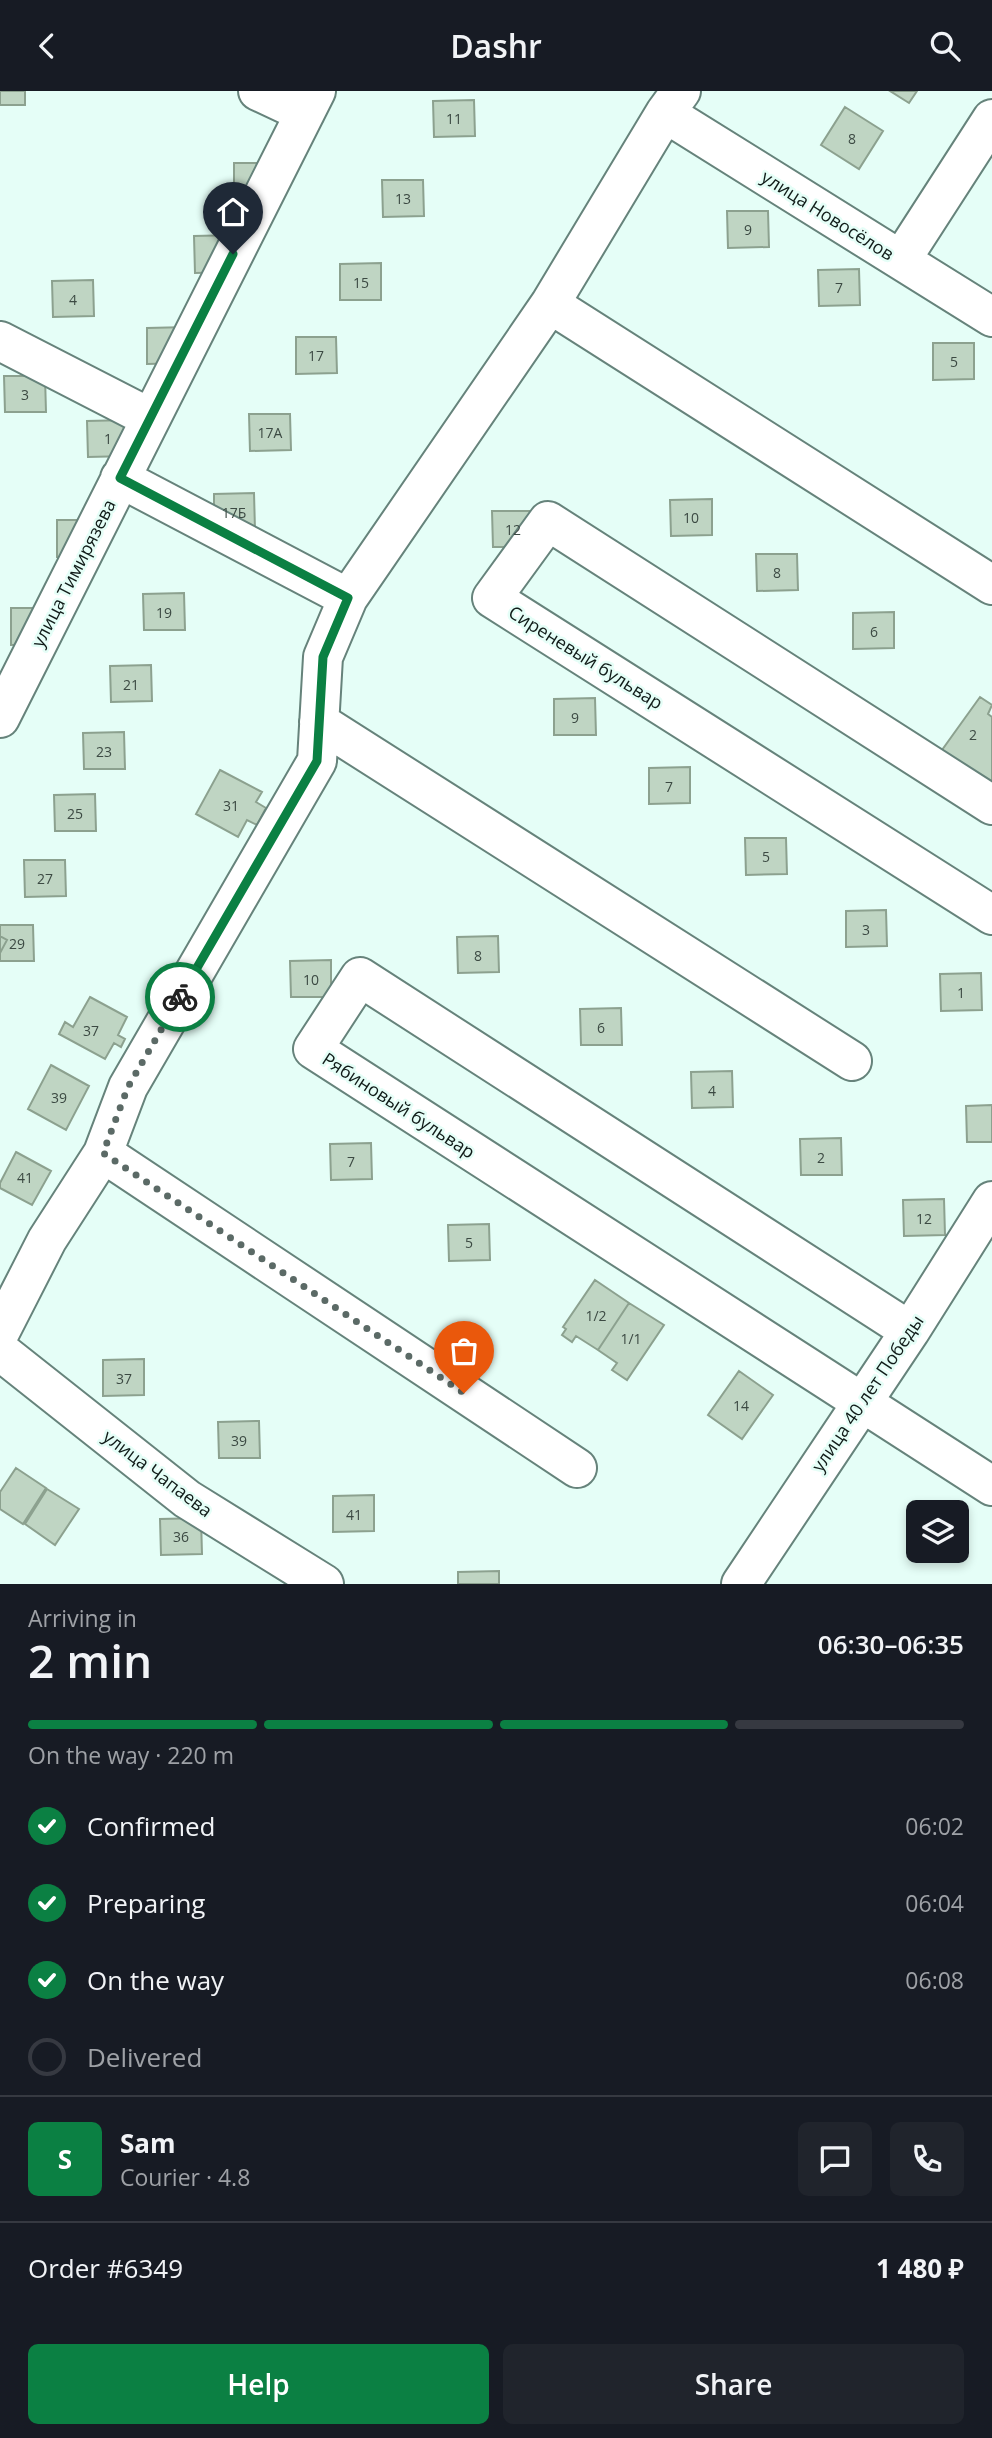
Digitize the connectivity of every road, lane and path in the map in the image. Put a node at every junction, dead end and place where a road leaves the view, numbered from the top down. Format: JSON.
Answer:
{"nodes":[{"id":1,"x":258,"y":91,"type":"edge"},
{"id":2,"x":310,"y":102,"type":"edge"},
{"id":3,"x":673,"y":102,"type":"edge"},
{"id":4,"x":992,"y":119,"type":"edge"},
{"id":5,"x":901,"y":260,"type":"junction"},
{"id":6,"x":550,"y":304,"type":"junction"},
{"id":7,"x":992,"y":317,"type":"edge"},
{"id":8,"x":0,"y":341,"type":"edge"},
{"id":9,"x":150,"y":418,"type":"junction"},
{"id":10,"x":120,"y":478,"type":"junction"},
{"id":11,"x":992,"y":585,"type":"edge"},
{"id":12,"x":348,"y":598,"type":"junction"},
{"id":13,"x":0,"y":718,"type":"edge"},
{"id":14,"x":319,"y":722,"type":"junction"},
{"id":15,"x":992,"y":805,"type":"edge"},
{"id":16,"x":992,"y":915,"type":"edge"},
{"id":17,"x":852,"y":1061,"type":"dead end"},
{"id":18,"x":103,"y":1153,"type":"junction"},
{"id":19,"x":992,"y":1202,"type":"edge"},
{"id":20,"x":910,"y":1331,"type":"junction"},
{"id":21,"x":0,"y":1332,"type":"edge"},
{"id":22,"x":0,"y":1351,"type":"edge"},
{"id":23,"x":861,"y":1401,"type":"junction"},
{"id":24,"x":577,"y":1468,"type":"dead end"},
{"id":25,"x":992,"y":1486,"type":"edge"},
{"id":26,"x":324,"y":1584,"type":"edge"},
{"id":27,"x":741,"y":1584,"type":"edge"}],
"edges":[{"from":1,"to":2,"type":"street"},
{"from":2,"to":9,"type":"street","name":"улица Тимирязева"},
{"from":3,"to":5,"type":"street","name":"улица Новосёлов"},
{"from":3,"to":6,"type":"street"},
{"from":4,"to":5,"type":"street"},
{"from":5,"to":7,"type":"street","name":"улица Новосёлов"},
{"from":6,"to":11,"type":"street"},
{"from":6,"to":12,"type":"street"},
{"from":8,"to":9,"type":"street"},
{"from":9,"to":10,"type":"street","name":"улица Тимирязева"},
{"from":10,"to":12,"type":"street"},
{"from":10,"to":13,"type":"street","name":"улица Тимирязева"},
{"from":12,"to":14,"type":"street"},
{"from":14,"to":17,"type":"street"},
{"from":14,"to":18,"type":"street"},
{"from":15,"to":16,"type":"street","name":"Сиреневый бульвар"},
{"from":18,"to":21,"type":"street"},
{"from":18,"to":24,"type":"street"},
{"from":19,"to":20,"type":"street","name":"улица 40 лет Победы"},
{"from":20,"to":23,"type":"street","name":"улица 40 лет Победы"},
{"from":20,"to":23,"type":"street","name":"Рябиновый бульвар"},
{"from":22,"to":26,"type":"street","name":"улица Чапаева"},
{"from":23,"to":25,"type":"street"},
{"from":23,"to":27,"type":"street","name":"улица 40 лет Победы"}]}
